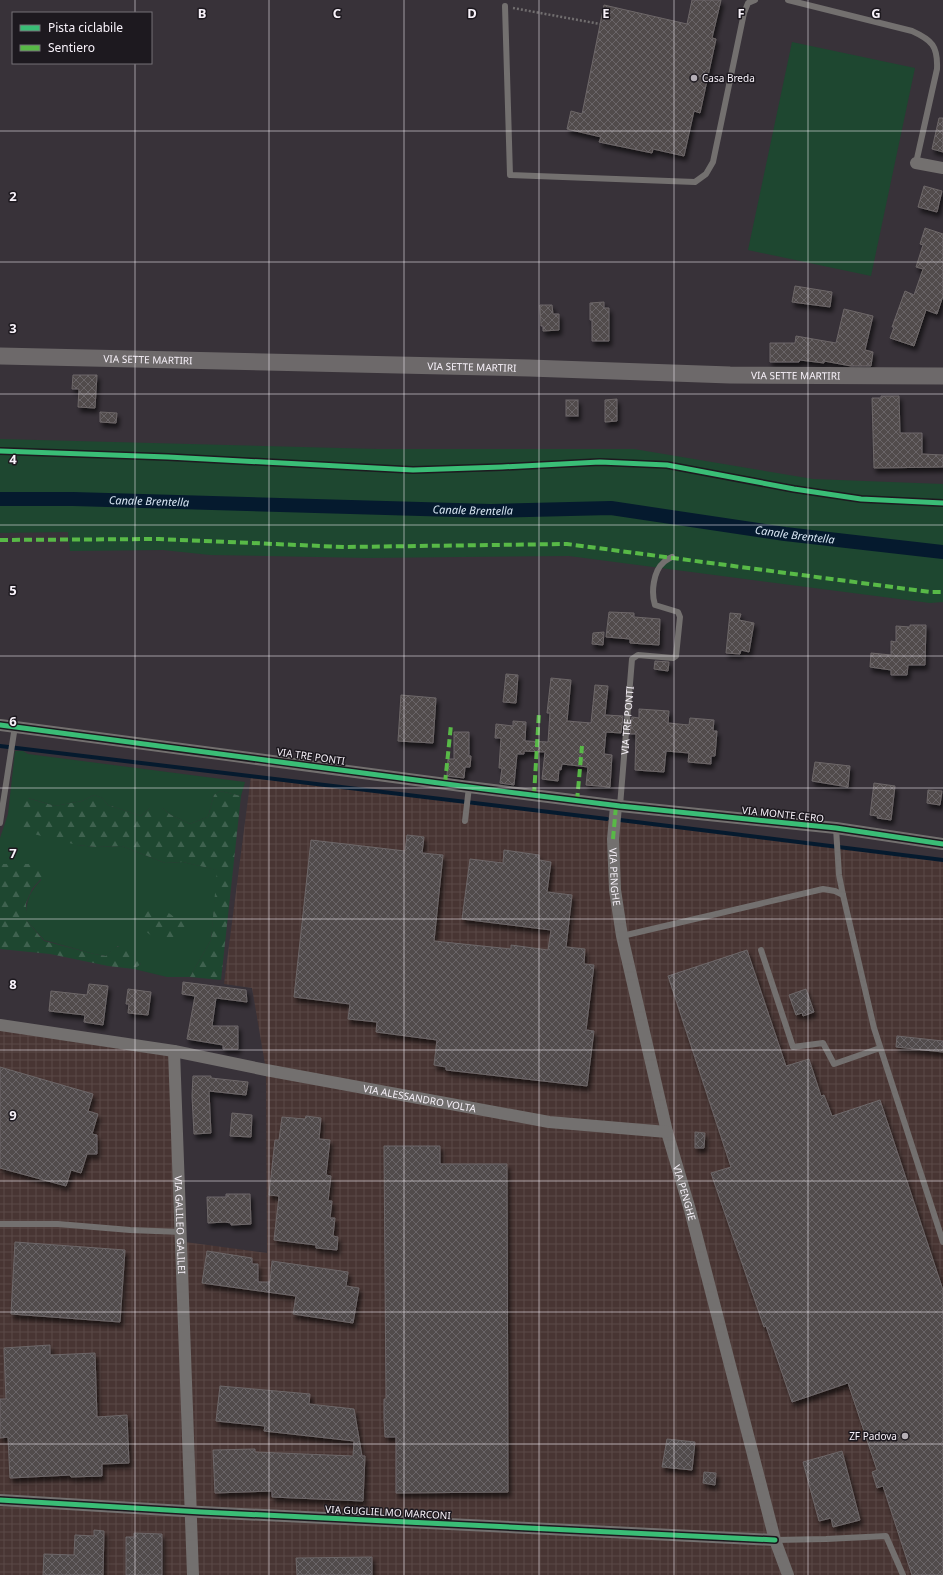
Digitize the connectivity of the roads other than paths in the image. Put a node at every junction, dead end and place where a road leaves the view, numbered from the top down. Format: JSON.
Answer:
{"nodes":[{"id":1,"x":755,"y":0,"type":"edge"},
{"id":2,"x":788,"y":0,"type":"edge"},
{"id":3,"x":505,"y":6,"type":"road end"},
{"id":4,"x":916,"y":163,"type":"joint"},
{"id":5,"x":943,"y":168,"type":"edge"},
{"id":6,"x":0,"y":356,"type":"edge"},
{"id":7,"x":943,"y":372,"type":"edge"},
{"id":8,"x":672,"y":557,"type":"dead end"},
{"id":9,"x":0,"y":725,"type":"edge"},
{"id":10,"x":15,"y":726,"type":"junction"},
{"id":11,"x":469,"y":787,"type":"junction"},
{"id":12,"x":618,"y":806,"type":"junction"},
{"id":13,"x":465,"y":821,"type":"dead end"},
{"id":14,"x":0,"y":823,"type":"edge"},
{"id":15,"x":836,"y":832,"type":"junction"},
{"id":16,"x":943,"y":844,"type":"edge"},
{"id":17,"x":842,"y":895,"type":"junction"},
{"id":18,"x":622,"y":936,"type":"junction"},
{"id":19,"x":761,"y":950,"type":"dead end"},
{"id":20,"x":0,"y":1025,"type":"edge"},
{"id":21,"x":880,"y":1048,"type":"junction"},
{"id":22,"x":174,"y":1051,"type":"junction"},
{"id":23,"x":667,"y":1132,"type":"junction"},
{"id":24,"x":0,"y":1224,"type":"edge"},
{"id":25,"x":181,"y":1232,"type":"junction"},
{"id":26,"x":943,"y":1242,"type":"edge"},
{"id":27,"x":0,"y":1500,"type":"edge"},
{"id":28,"x":191,"y":1511,"type":"junction"},
{"id":29,"x":775,"y":1540,"type":"junction"},
{"id":30,"x":193,"y":1575,"type":"edge"},
{"id":31,"x":788,"y":1575,"type":"edge"},
{"id":32,"x":903,"y":1575,"type":"edge"}],
"edges":[{"from":1,"to":3,"type":"lane"},
{"from":2,"to":4,"type":"lane"},
{"from":4,"to":5,"type":"street"},
{"from":6,"to":7,"type":"main road","name":"VIA SETTE MARTIRI"},
{"from":8,"to":12,"type":"lane","name":"VIA TRE PONTI"},
{"from":9,"to":10,"type":"street","name":"VIA TRE PONTI"},
{"from":10,"to":11,"type":"street","name":"VIA TRE PONTI"},
{"from":10,"to":14,"type":"lane"},
{"from":11,"to":12,"type":"street","name":"VIA TRE PONTI"},
{"from":11,"to":13,"type":"lane"},
{"from":12,"to":15,"type":"street","name":"VIA MONTE CERO"},
{"from":12,"to":18,"type":"street","name":"VIA PENGHE"},
{"from":15,"to":16,"type":"street","name":"VIA MONTE CERO"},
{"from":15,"to":17,"type":"lane"},
{"from":17,"to":18,"type":"lane"},
{"from":17,"to":21,"type":"lane"},
{"from":18,"to":23,"type":"street","name":"VIA PENGHE"},
{"from":19,"to":21,"type":"lane"},
{"from":20,"to":22,"type":"street"},
{"from":21,"to":26,"type":"lane"},
{"from":22,"to":23,"type":"street","name":"VIA ALESSANDRO VOLTA"},
{"from":22,"to":25,"type":"street","name":"VIA GALILEO GALILEI"},
{"from":23,"to":29,"type":"street","name":"VIA PENGHE"},
{"from":24,"to":25,"type":"lane"},
{"from":25,"to":28,"type":"street","name":"VIA GALILEO GALILEI"},
{"from":27,"to":28,"type":"street","name":"VIA GUGLIELMO MARCONI"},
{"from":28,"to":29,"type":"street","name":"VIA GUGLIELMO MARCONI"},
{"from":28,"to":30,"type":"street","name":"VIA GALILEO GALILEI"},
{"from":29,"to":31,"type":"street","name":"VIA PENGHE"},
{"from":29,"to":32,"type":"lane","name":"VIA GUGLIELMO MARCONI"}]}
